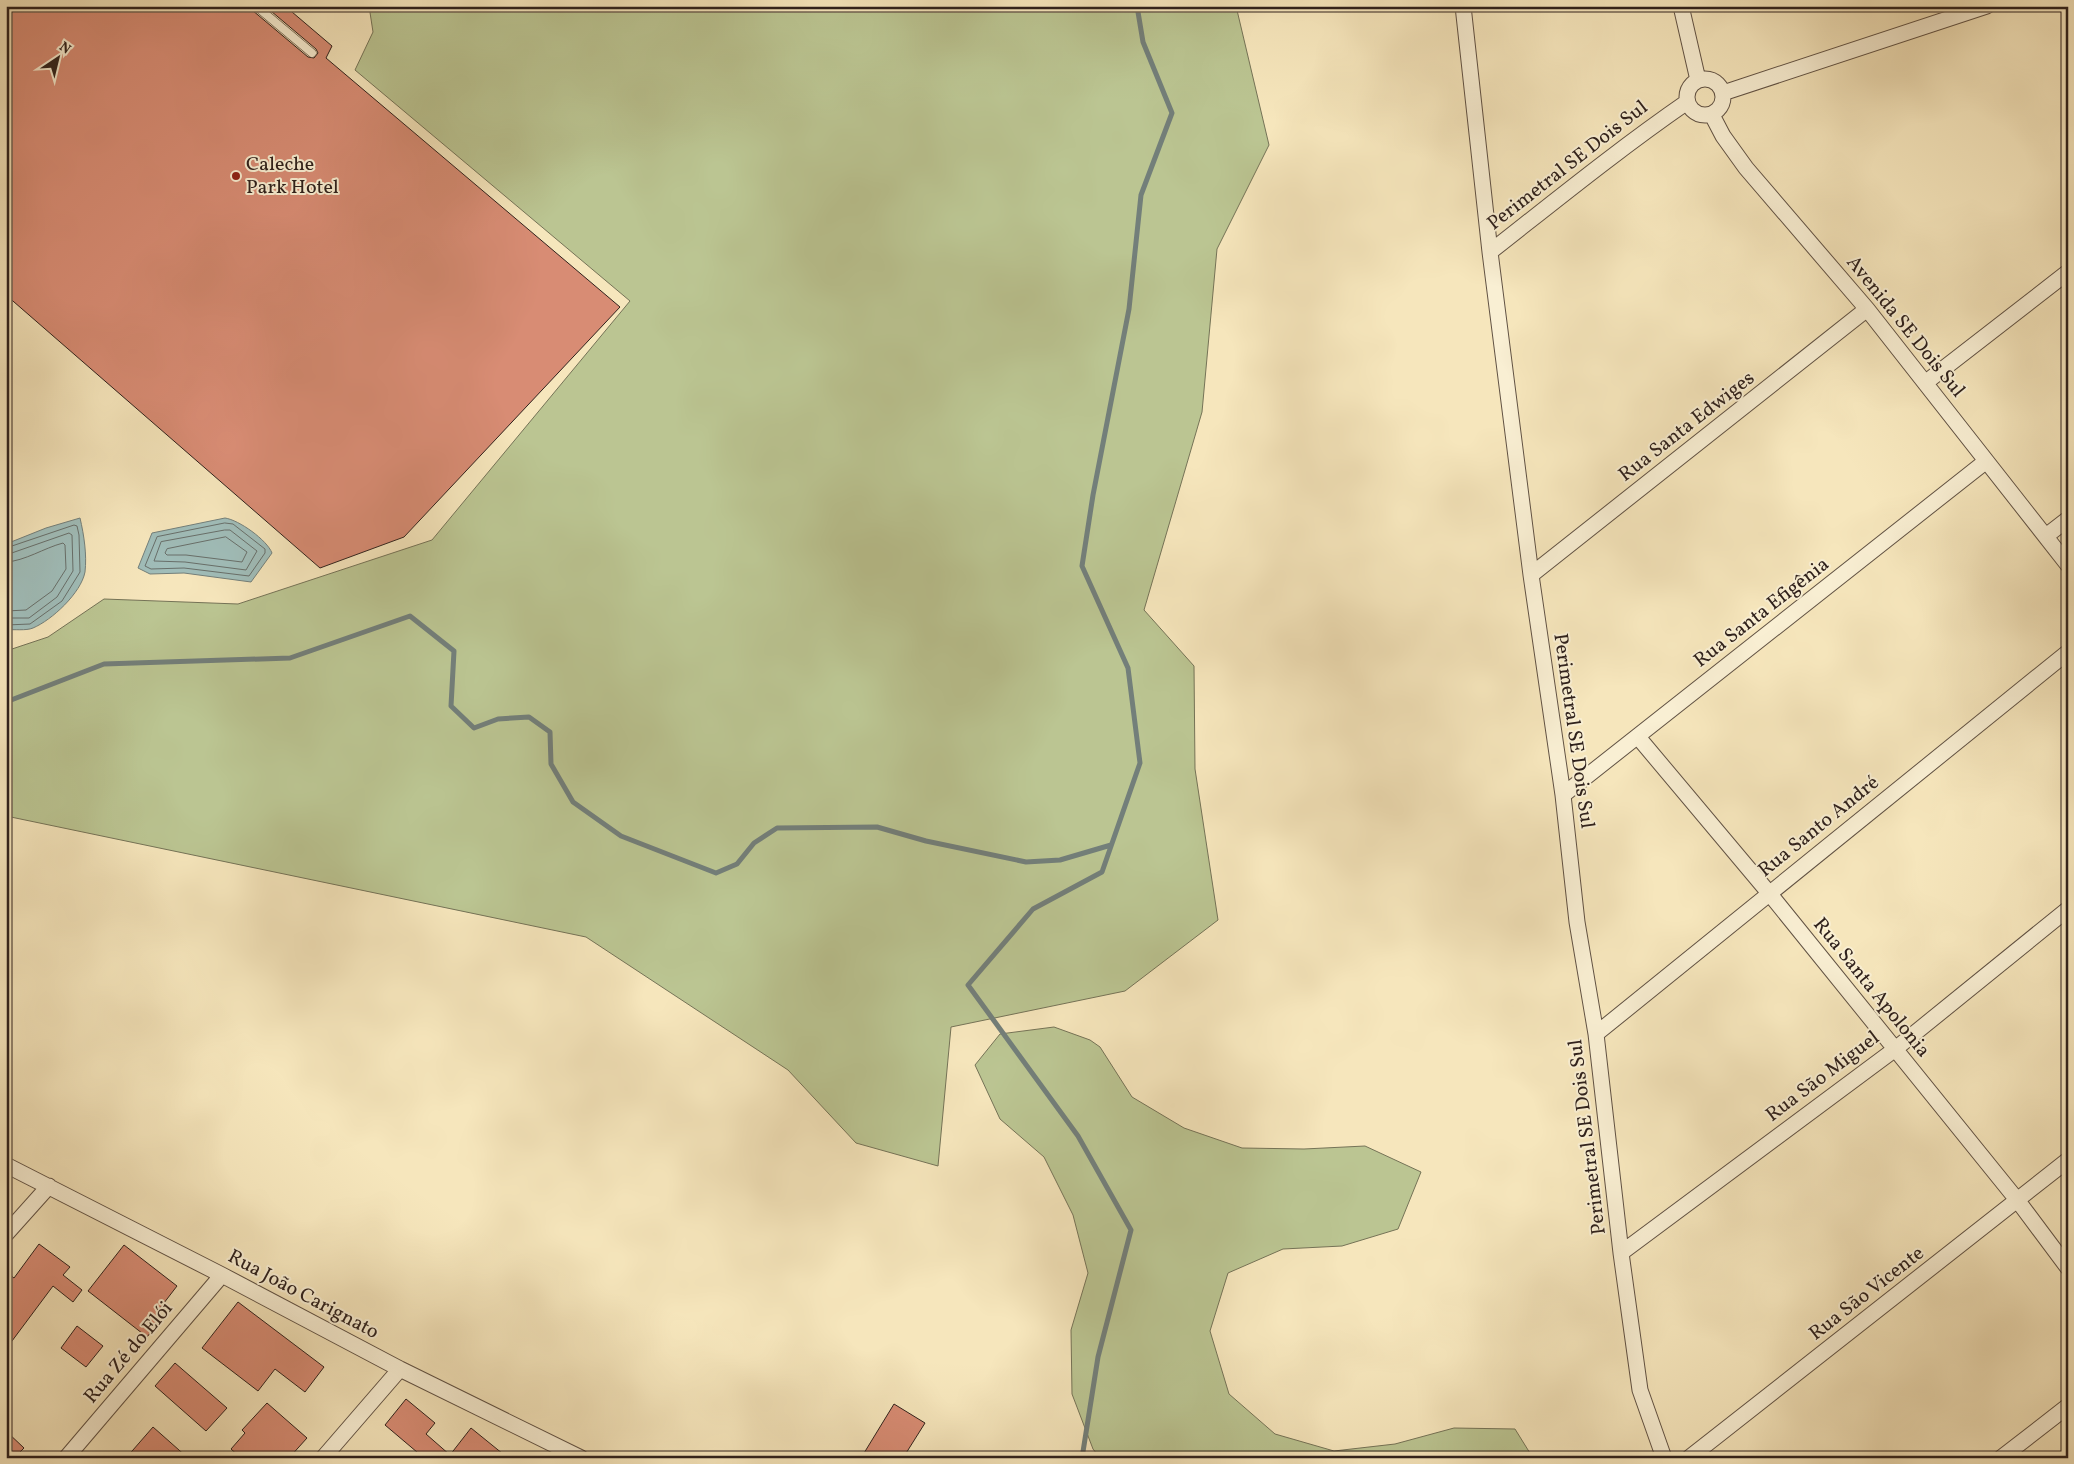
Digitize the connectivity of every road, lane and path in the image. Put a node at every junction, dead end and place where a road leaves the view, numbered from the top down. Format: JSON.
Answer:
{"nodes":[{"id":1,"x":256,"y":6,"type":"edge"},
{"id":2,"x":1463,"y":6,"type":"edge"},
{"id":3,"x":1680,"y":6,"type":"edge"},
{"id":4,"x":1986,"y":6,"type":"edge"},
{"id":5,"x":312,"y":53,"type":"dead end"},
{"id":6,"x":1698,"y":80,"type":"junction"},
{"id":7,"x":1723,"y":93,"type":"junction"},
{"id":8,"x":1687,"y":102,"type":"junction"},
{"id":9,"x":1712,"y":114,"type":"junction"},
{"id":10,"x":1490,"y":252,"type":"junction"},
{"id":11,"x":2068,"y":272,"type":"edge"},
{"id":12,"x":1867,"y":309,"type":"junction"},
{"id":13,"x":1925,"y":383,"type":"junction"},
{"id":14,"x":1986,"y":462,"type":"junction"},
{"id":15,"x":2068,"y":519,"type":"edge"},
{"id":16,"x":2046,"y":536,"type":"junction"},
{"id":17,"x":2068,"y":564,"type":"edge"},
{"id":18,"x":1531,"y":575,"type":"junction"},
{"id":19,"x":2068,"y":652,"type":"edge"},
{"id":20,"x":1638,"y":737,"type":"junction"},
{"id":21,"x":1563,"y":795,"type":"junction"},
{"id":22,"x":1769,"y":894,"type":"junction"},
{"id":23,"x":2068,"y":909,"type":"edge"},
{"id":24,"x":1596,"y":1034,"type":"junction"},
{"id":25,"x":1894,"y":1050,"type":"junction"},
{"id":26,"x":2068,"y":1160,"type":"edge"},
{"id":27,"x":6,"y":1165,"type":"edge"},
{"id":28,"x":49,"y":1186,"type":"junction"},
{"id":29,"x":2018,"y":1201,"type":"junction"},
{"id":30,"x":6,"y":1234,"type":"edge"},
{"id":31,"x":1621,"y":1253,"type":"junction"},
{"id":32,"x":2068,"y":1268,"type":"edge"},
{"id":33,"x":222,"y":1275,"type":"junction"},
{"id":34,"x":400,"y":1369,"type":"junction"},
{"id":35,"x":2068,"y":1406,"type":"edge"},
{"id":36,"x":577,"y":1457,"type":"edge"},
{"id":37,"x":66,"y":1458,"type":"edge"},
{"id":38,"x":323,"y":1458,"type":"edge"},
{"id":39,"x":1664,"y":1458,"type":"edge"},
{"id":40,"x":1689,"y":1458,"type":"edge"},
{"id":41,"x":2001,"y":1458,"type":"edge"}],
"edges":[{"from":1,"to":5,"type":"lane"},
{"from":2,"to":10,"type":"street"},
{"from":3,"to":6,"type":"street"},
{"from":4,"to":7,"type":"street"},
{"from":6,"to":7,"type":"street"},
{"from":6,"to":8,"type":"street"},
{"from":7,"to":9,"type":"street"},
{"from":8,"to":9,"type":"street"},
{"from":8,"to":10,"type":"street","name":"Perimetral SE Dois Sul"},
{"from":9,"to":12,"type":"street","name":"Avenida SE Dois Sul"},
{"from":10,"to":18,"type":"street","name":"Perimetral SE Dois Sul"},
{"from":11,"to":13,"type":"street"},
{"from":12,"to":13,"type":"street","name":"Avenida SE Dois Sul"},
{"from":12,"to":18,"type":"street","name":"Rua Santa Edwiges"},
{"from":13,"to":14,"type":"street","name":"Avenida SE Dois Sul"},
{"from":14,"to":16,"type":"street","name":"Avenida SE Dois Sul"},
{"from":14,"to":20,"type":"street","name":"Rua Santa Efigênia"},
{"from":15,"to":16,"type":"street"},
{"from":16,"to":17,"type":"street","name":"Avenida SE Dois Sul"},
{"from":18,"to":21,"type":"street","name":"Perimetral SE Dois Sul"},
{"from":19,"to":22,"type":"street","name":"Rua Santo André"},
{"from":20,"to":21,"type":"street","name":"Rua Santa Efigênia"},
{"from":20,"to":22,"type":"street","name":"Rua Santa Apolonia"},
{"from":21,"to":24,"type":"street","name":"Perimetral SE Dois Sul"},
{"from":22,"to":24,"type":"street","name":"Rua Santo André"},
{"from":22,"to":25,"type":"street","name":"Rua Santa Apolonia"},
{"from":23,"to":25,"type":"street","name":"Rua São Miguel"},
{"from":24,"to":31,"type":"street","name":"Perimetral SE Dois Sul"},
{"from":25,"to":29,"type":"street","name":"Rua Santa Apolonia"},
{"from":25,"to":31,"type":"street","name":"Rua São Miguel"},
{"from":26,"to":29,"type":"street","name":"Rua São Vicente"},
{"from":27,"to":28,"type":"street","name":"Rua João Carignato"},
{"from":28,"to":30,"type":"street"},
{"from":28,"to":33,"type":"street","name":"Rua João Carignato"},
{"from":29,"to":32,"type":"street","name":"Rua Santa Apolonia"},
{"from":29,"to":40,"type":"street","name":"Rua São Vicente"},
{"from":31,"to":39,"type":"street","name":"Perimetral SE Dois Sul"},
{"from":33,"to":34,"type":"street","name":"Rua João Carignato"},
{"from":33,"to":37,"type":"street","name":"Rua Zé do Elói"},
{"from":34,"to":36,"type":"street","name":"Rua João Carignato"},
{"from":34,"to":38,"type":"street"},
{"from":35,"to":41,"type":"street"}]}
